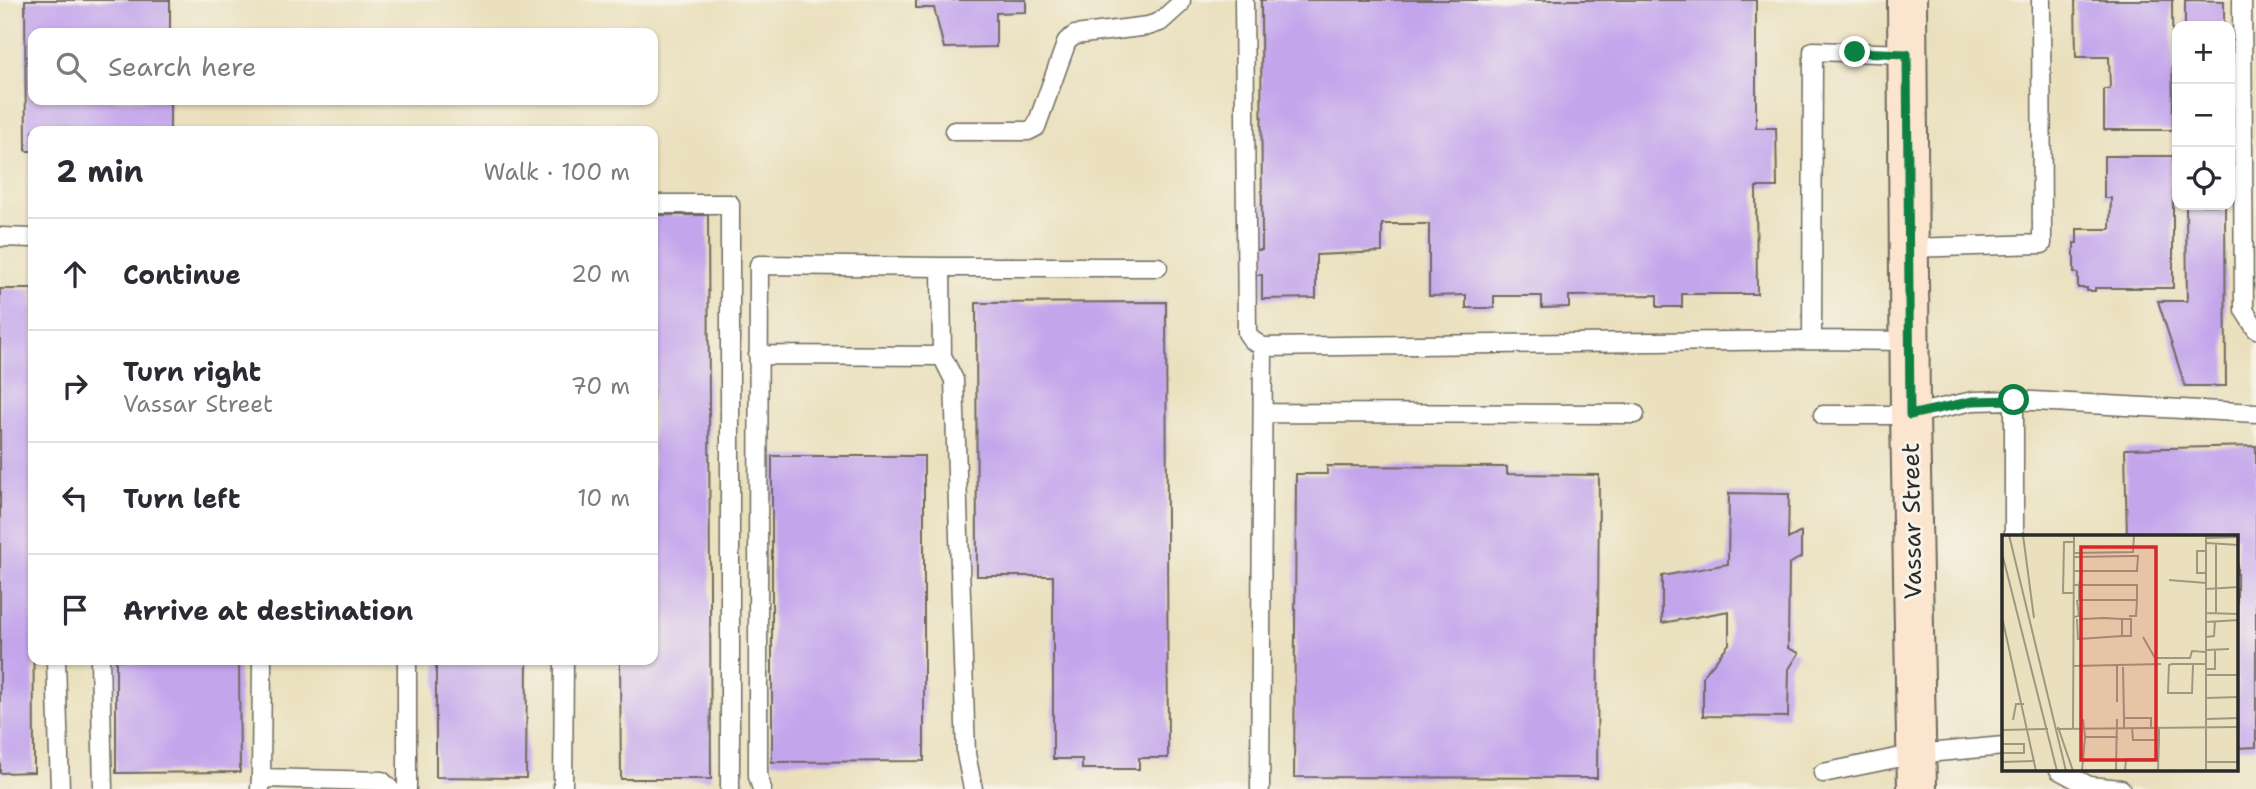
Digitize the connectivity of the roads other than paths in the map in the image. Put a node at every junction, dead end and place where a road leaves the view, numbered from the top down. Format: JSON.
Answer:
{"nodes":[{"id":1,"x":1181,"y":0,"type":"edge"},
{"id":2,"x":1244,"y":0,"type":"edge"},
{"id":3,"x":1907,"y":0,"type":"edge"},
{"id":4,"x":2041,"y":0,"type":"edge"},
{"id":5,"x":2242,"y":0,"type":"edge"},
{"id":6,"x":1907,"y":54,"type":"junction"},
{"id":7,"x":954,"y":131,"type":"dead end"},
{"id":8,"x":658,"y":204,"type":"edge"},
{"id":9,"x":0,"y":237,"type":"edge"},
{"id":10,"x":28,"y":238,"type":"edge"},
{"id":11,"x":1909,"y":248,"type":"junction"},
{"id":12,"x":941,"y":267,"type":"junction"},
{"id":13,"x":1158,"y":267,"type":"dead end"},
{"id":14,"x":2256,"y":329,"type":"edge"},
{"id":15,"x":1812,"y":340,"type":"junction"},
{"id":16,"x":1910,"y":341,"type":"junction"},
{"id":17,"x":1264,"y":347,"type":"junction"},
{"id":18,"x":758,"y":355,"type":"junction"},
{"id":19,"x":942,"y":356,"type":"junction"},
{"id":20,"x":2014,"y":400,"type":"junction"},
{"id":21,"x":2256,"y":413,"type":"edge"},
{"id":22,"x":1263,"y":414,"type":"junction"},
{"id":23,"x":1635,"y":414,"type":"dead end"},
{"id":24,"x":1823,"y":415,"type":"dead end"},
{"id":25,"x":1910,"y":415,"type":"junction"},
{"id":26,"x":2014,"y":535,"type":"edge"},
{"id":27,"x":56,"y":665,"type":"edge"},
{"id":28,"x":100,"y":665,"type":"edge"},
{"id":29,"x":262,"y":665,"type":"edge"},
{"id":30,"x":407,"y":665,"type":"edge"},
{"id":31,"x":564,"y":665,"type":"edge"},
{"id":32,"x":2002,"y":747,"type":"edge"},
{"id":33,"x":1916,"y":771,"type":"edge"},
{"id":34,"x":2063,"y":772,"type":"edge"},
{"id":35,"x":1823,"y":773,"type":"dead end"},
{"id":36,"x":260,"y":784,"type":"edge"},
{"id":37,"x":60,"y":789,"type":"edge"},
{"id":38,"x":103,"y":789,"type":"edge"},
{"id":39,"x":390,"y":789,"type":"edge"},
{"id":40,"x":407,"y":789,"type":"edge"},
{"id":41,"x":563,"y":789,"type":"edge"},
{"id":42,"x":730,"y":789,"type":"edge"},
{"id":43,"x":762,"y":789,"type":"edge"},
{"id":44,"x":973,"y":789,"type":"edge"},
{"id":45,"x":1260,"y":789,"type":"edge"},
{"id":46,"x":2121,"y":789,"type":"edge"}],
"edges":[{"from":1,"to":7,"type":"lane"},
{"from":2,"to":17,"type":"lane"},
{"from":3,"to":6,"type":"street","name":"Vassar Street"},
{"from":4,"to":11,"type":"lane"},
{"from":5,"to":14,"type":"lane"},
{"from":6,"to":11,"type":"street","name":"Vassar Street"},
{"from":6,"to":15,"type":"lane"},
{"from":8,"to":42,"type":"lane"},
{"from":9,"to":10,"type":"lane"},
{"from":11,"to":16,"type":"street","name":"Vassar Street"},
{"from":12,"to":13,"type":"lane"},
{"from":12,"to":18,"type":"lane"},
{"from":12,"to":19,"type":"lane"},
{"from":15,"to":16,"type":"lane"},
{"from":15,"to":17,"type":"lane"},
{"from":16,"to":25,"type":"street","name":"Vassar Street"},
{"from":17,"to":22,"type":"lane"},
{"from":18,"to":19,"type":"lane"},
{"from":18,"to":43,"type":"lane"},
{"from":19,"to":44,"type":"lane"},
{"from":20,"to":21,"type":"lane"},
{"from":20,"to":25,"type":"lane"},
{"from":20,"to":26,"type":"lane"},
{"from":22,"to":23,"type":"lane"},
{"from":22,"to":45,"type":"lane"},
{"from":24,"to":25,"type":"lane"},
{"from":25,"to":33,"type":"street","name":"Vassar Street"},
{"from":27,"to":37,"type":"lane"},
{"from":28,"to":38,"type":"lane"},
{"from":29,"to":36,"type":"lane"},
{"from":30,"to":40,"type":"lane"},
{"from":31,"to":41,"type":"lane"},
{"from":32,"to":33,"type":"lane"},
{"from":33,"to":35,"type":"lane"},
{"from":34,"to":46,"type":"lane"},
{"from":36,"to":39,"type":"lane"}]}
